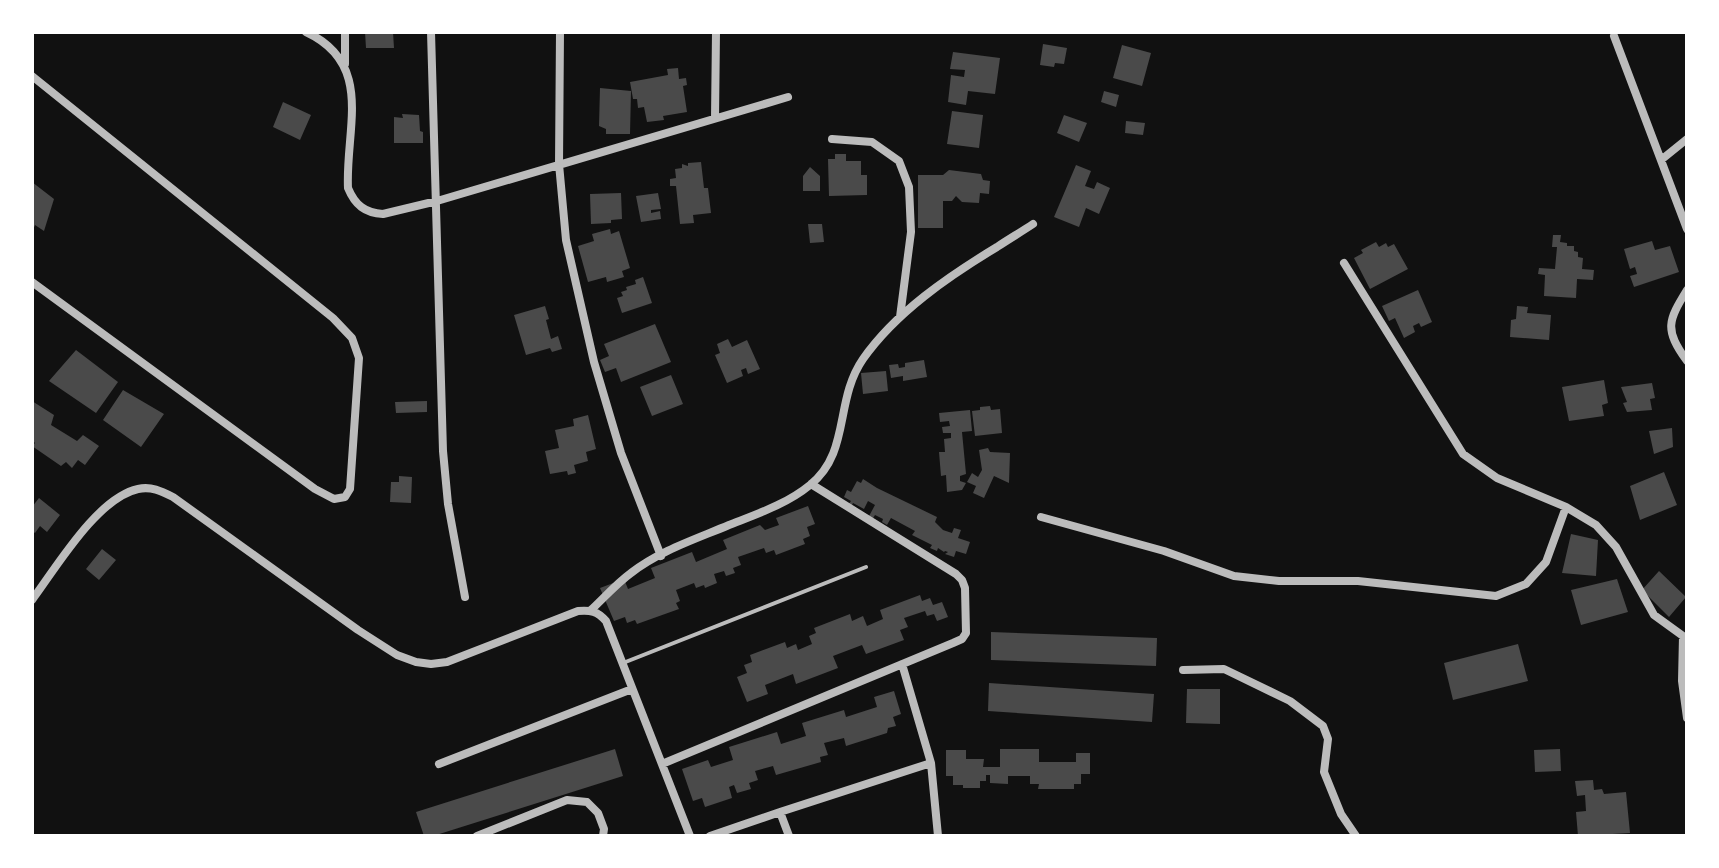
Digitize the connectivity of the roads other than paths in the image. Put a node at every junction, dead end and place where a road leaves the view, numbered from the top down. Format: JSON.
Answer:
{"nodes":[{"id":1,"x":306,"y":32,"type":"edge"},
{"id":2,"x":345,"y":32,"type":"edge"},
{"id":3,"x":431,"y":32,"type":"edge"},
{"id":4,"x":560,"y":32,"type":"edge"},
{"id":5,"x":716,"y":32,"type":"edge"},
{"id":6,"x":1614,"y":36,"type":"dead end"},
{"id":7,"x":345,"y":65,"type":"junction"},
{"id":8,"x":32,"y":76,"type":"edge"},
{"id":9,"x":788,"y":97,"type":"dead end"},
{"id":10,"x":715,"y":118,"type":"junction"},
{"id":11,"x":832,"y":139,"type":"dead end"},
{"id":12,"x":1687,"y":139,"type":"edge"},
{"id":13,"x":1661,"y":160,"type":"junction"},
{"id":14,"x":559,"y":164,"type":"junction"},
{"id":15,"x":437,"y":201,"type":"junction"},
{"id":16,"x":1033,"y":224,"type":"dead end"},
{"id":17,"x":1687,"y":229,"type":"edge"},
{"id":18,"x":1344,"y":263,"type":"dead end"},
{"id":19,"x":32,"y":282,"type":"edge"},
{"id":20,"x":1687,"y":290,"type":"edge"},
{"id":21,"x":900,"y":317,"type":"junction"},
{"id":22,"x":1687,"y":361,"type":"edge"},
{"id":23,"x":811,"y":484,"type":"junction"},
{"id":24,"x":1566,"y":507,"type":"junction"},
{"id":25,"x":1041,"y":517,"type":"dead end"},
{"id":26,"x":661,"y":556,"type":"junction"},
{"id":27,"x":866,"y":567,"type":"dead end"},
{"id":28,"x":465,"y":597,"type":"dead end"},
{"id":29,"x":32,"y":600,"type":"edge"},
{"id":30,"x":591,"y":610,"type":"junction"},
{"id":31,"x":1685,"y":636,"type":"edge"},
{"id":32,"x":623,"y":663,"type":"junction"},
{"id":33,"x":902,"y":664,"type":"junction"},
{"id":34,"x":1183,"y":670,"type":"dead end"},
{"id":35,"x":632,"y":689,"type":"junction"},
{"id":36,"x":1687,"y":718,"type":"edge"},
{"id":37,"x":931,"y":763,"type":"junction"},
{"id":38,"x":439,"y":764,"type":"dead end"},
{"id":39,"x":662,"y":764,"type":"junction"},
{"id":40,"x":780,"y":812,"type":"junction"},
{"id":41,"x":477,"y":836,"type":"edge"},
{"id":42,"x":603,"y":836,"type":"edge"},
{"id":43,"x":690,"y":836,"type":"edge"},
{"id":44,"x":710,"y":836,"type":"edge"},
{"id":45,"x":789,"y":836,"type":"edge"},
{"id":46,"x":938,"y":836,"type":"edge"},
{"id":47,"x":1356,"y":836,"type":"edge"}],
"edges":[{"from":1,"to":7,"type":"street"},
{"from":2,"to":7,"type":"street"},
{"from":3,"to":15,"type":"street"},
{"from":4,"to":14,"type":"street"},
{"from":5,"to":10,"type":"street"},
{"from":6,"to":13,"type":"street"},
{"from":7,"to":15,"type":"street"},
{"from":8,"to":19,"type":"street"},
{"from":9,"to":10,"type":"street"},
{"from":10,"to":14,"type":"street"},
{"from":11,"to":21,"type":"street"},
{"from":12,"to":13,"type":"street"},
{"from":13,"to":17,"type":"street"},
{"from":14,"to":15,"type":"street"},
{"from":14,"to":26,"type":"street"},
{"from":15,"to":28,"type":"street"},
{"from":16,"to":21,"type":"street"},
{"from":18,"to":24,"type":"street"},
{"from":20,"to":22,"type":"street"},
{"from":21,"to":23,"type":"street"},
{"from":23,"to":26,"type":"street"},
{"from":23,"to":33,"type":"street"},
{"from":24,"to":25,"type":"street"},
{"from":24,"to":31,"type":"street"},
{"from":26,"to":30,"type":"street"},
{"from":27,"to":32,"type":"lane"},
{"from":29,"to":30,"type":"street"},
{"from":30,"to":32,"type":"street"},
{"from":31,"to":36,"type":"street"},
{"from":32,"to":35,"type":"street"},
{"from":33,"to":37,"type":"street"},
{"from":33,"to":39,"type":"street"},
{"from":34,"to":47,"type":"street"},
{"from":35,"to":38,"type":"street"},
{"from":35,"to":39,"type":"street"},
{"from":37,"to":40,"type":"street"},
{"from":37,"to":46,"type":"street"},
{"from":39,"to":43,"type":"street"},
{"from":40,"to":44,"type":"street"},
{"from":40,"to":45,"type":"street"},
{"from":41,"to":42,"type":"street"}]}
